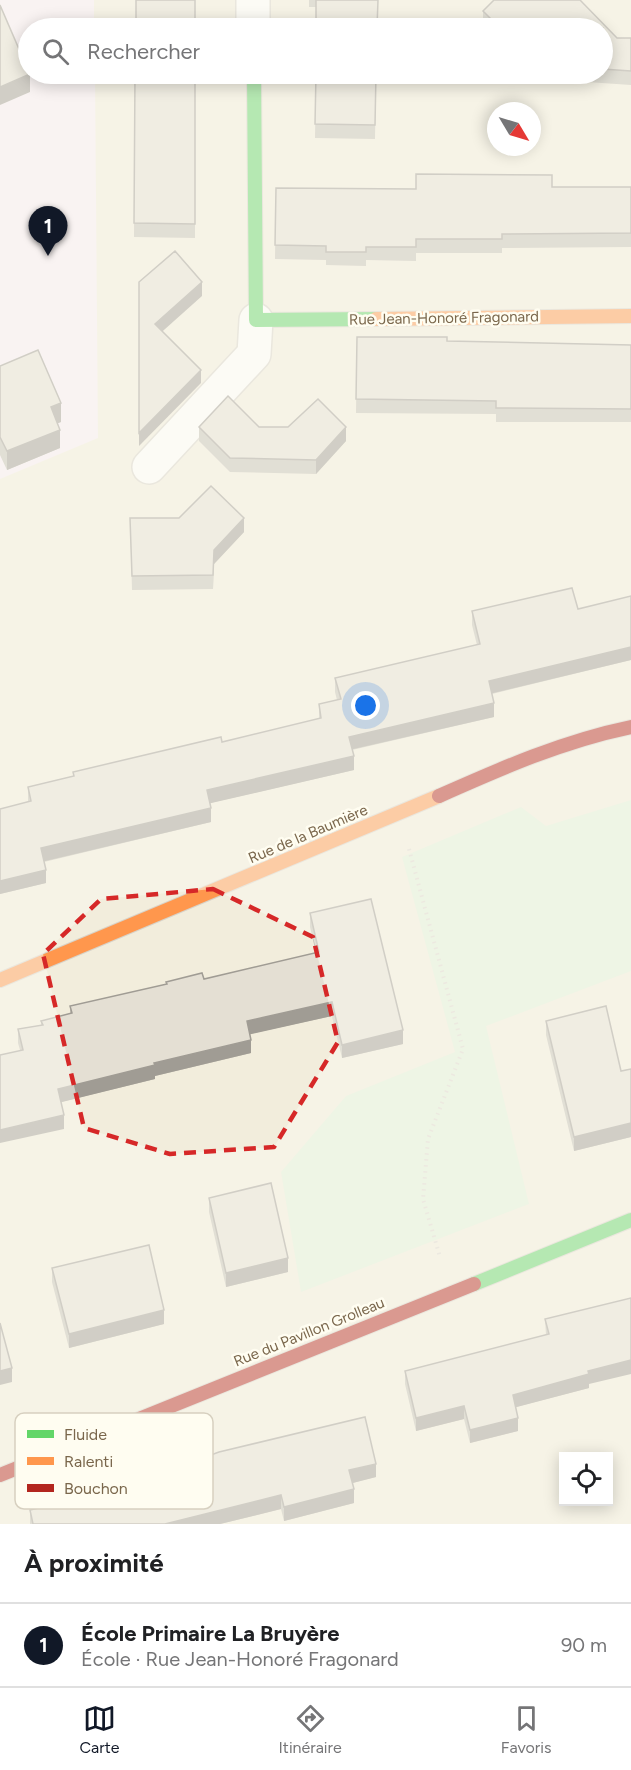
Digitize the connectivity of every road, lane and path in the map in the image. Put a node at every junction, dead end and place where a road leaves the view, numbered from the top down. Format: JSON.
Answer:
{"nodes":[{"id":1,"x":253,"y":0,"type":"edge"},
{"id":2,"x":253,"y":18,"type":"edge"},
{"id":3,"x":254,"y":84,"type":"edge"},
{"id":4,"x":631,"y":316,"type":"edge"},
{"id":5,"x":256,"y":320,"type":"junction"},
{"id":6,"x":148,"y":467,"type":"dead end"},
{"id":7,"x":631,"y":727,"type":"edge"},
{"id":8,"x":399,"y":814,"type":"junction"},
{"id":9,"x":0,"y":980,"type":"edge"},
{"id":10,"x":631,"y":1220,"type":"edge"},
{"id":11,"x":451,"y":1293,"type":"junction"},
{"id":12,"x":154,"y":1413,"type":"edge"},
{"id":13,"x":15,"y":1469,"type":"edge"},
{"id":14,"x":0,"y":1475,"type":"edge"}],
"edges":[{"from":1,"to":2,"type":"street"},
{"from":3,"to":5,"type":"street"},
{"from":4,"to":5,"type":"street","name":"Rue Jean-Honoré Fragonard"},
{"from":5,"to":6,"type":"street"},
{"from":7,"to":8,"type":"street","name":"Rue de la Baumière"},
{"from":8,"to":9,"type":"street","name":"Rue de la Baumière"},
{"from":8,"to":11,"type":"path"},
{"from":10,"to":11,"type":"street","name":"Rue du Pavillon Grolleau"},
{"from":11,"to":12,"type":"street","name":"Rue du Pavillon Grolleau"},
{"from":13,"to":14,"type":"street","name":"Rue du Pavillon Grolleau"}]}
